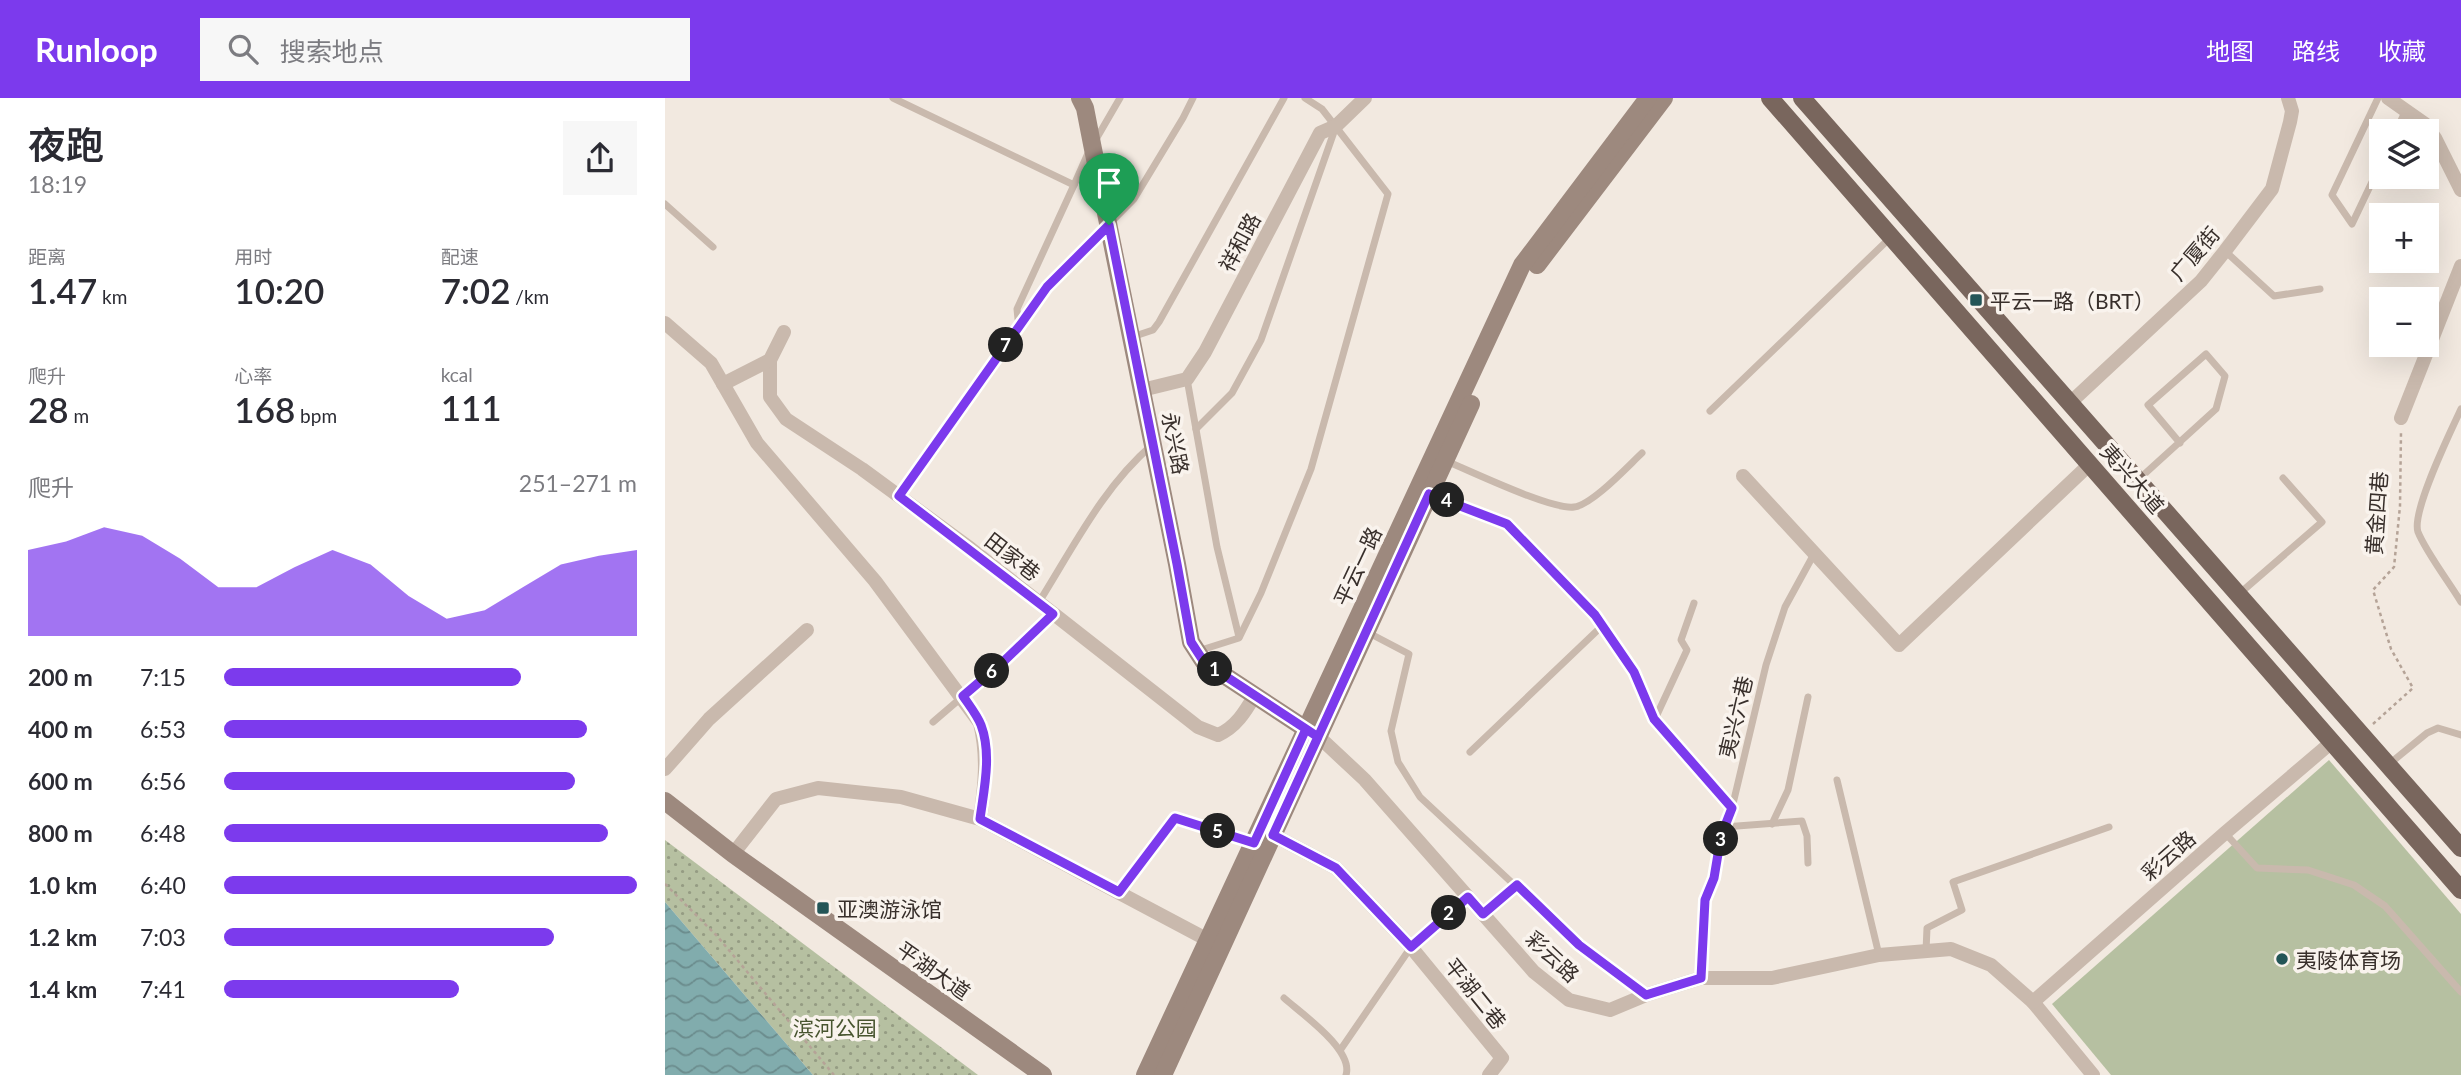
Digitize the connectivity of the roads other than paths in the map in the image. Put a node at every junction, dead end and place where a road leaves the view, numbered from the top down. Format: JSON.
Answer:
{"nodes":[{"id":1,"x":893,"y":98,"type":"edge"},
{"id":2,"x":1080,"y":98,"type":"edge"},
{"id":3,"x":1120,"y":98,"type":"edge"},
{"id":4,"x":1192,"y":98,"type":"edge"},
{"id":5,"x":1284,"y":98,"type":"edge"},
{"id":6,"x":1305,"y":98,"type":"edge"},
{"id":7,"x":1365,"y":98,"type":"edge"},
{"id":8,"x":1648,"y":98,"type":"edge"},
{"id":9,"x":1664,"y":98,"type":"edge"},
{"id":10,"x":1770,"y":98,"type":"edge"},
{"id":11,"x":1802,"y":98,"type":"edge"},
{"id":12,"x":2378,"y":98,"type":"edge"},
{"id":13,"x":2388,"y":98,"type":"edge"},
{"id":14,"x":2292,"y":99,"type":"edge"},
{"id":15,"x":2406,"y":109,"type":"junction"},
{"id":16,"x":2401,"y":119,"type":"edge"},
{"id":17,"x":1336,"y":126,"type":"junction"},
{"id":18,"x":1092,"y":144,"type":"junction"},
{"id":19,"x":1074,"y":184,"type":"junction"},
{"id":20,"x":2369,"y":188,"type":"edge"},
{"id":21,"x":2461,"y":190,"type":"edge"},
{"id":22,"x":665,"y":204,"type":"edge"},
{"id":23,"x":1109,"y":225,"type":"junction"},
{"id":24,"x":1891,"y":237,"type":"junction"},
{"id":25,"x":713,"y":247,"type":"dead end"},
{"id":26,"x":2225,"y":251,"type":"junction"},
{"id":27,"x":2461,"y":266,"type":"edge"},
{"id":28,"x":2320,"y":289,"type":"dead end"},
{"id":29,"x":665,"y":323,"type":"edge"},
{"id":30,"x":1022,"y":323,"type":"junction"},
{"id":31,"x":784,"y":332,"type":"dead end"},
{"id":32,"x":1131,"y":337,"type":"junction"},
{"id":33,"x":770,"y":360,"type":"junction"},
{"id":34,"x":1187,"y":379,"type":"junction"},
{"id":35,"x":723,"y":384,"type":"junction"},
{"id":36,"x":1142,"y":390,"type":"junction"},
{"id":37,"x":2071,"y":402,"type":"junction"},
{"id":38,"x":2461,"y":409,"type":"edge"},
{"id":39,"x":1710,"y":411,"type":"dead end"},
{"id":40,"x":2401,"y":418,"type":"road end"},
{"id":41,"x":1196,"y":429,"type":"junction"},
{"id":42,"x":2180,"y":443,"type":"junction"},
{"id":43,"x":1153,"y":444,"type":"junction"},
{"id":44,"x":1642,"y":453,"type":"dead end"},
{"id":45,"x":1445,"y":460,"type":"junction"},
{"id":46,"x":2091,"y":464,"type":"junction"},
{"id":47,"x":1743,"y":476,"type":"dead end"},
{"id":48,"x":2283,"y":478,"type":"dead end"},
{"id":49,"x":2138,"y":480,"type":"junction"},
{"id":50,"x":1429,"y":494,"type":"junction"},
{"id":51,"x":899,"y":496,"type":"junction"},
{"id":52,"x":1814,"y":553,"type":"junction"},
{"id":53,"x":2239,"y":595,"type":"junction"},
{"id":54,"x":2461,"y":602,"type":"edge"},
{"id":55,"x":1039,"y":603,"type":"junction"},
{"id":56,"x":1694,"y":603,"type":"dead end"},
{"id":57,"x":1053,"y":614,"type":"junction"},
{"id":58,"x":1602,"y":626,"type":"junction"},
{"id":59,"x":807,"y":631,"type":"dead end"},
{"id":60,"x":1366,"y":632,"type":"junction"},
{"id":61,"x":1239,"y":638,"type":"junction"},
{"id":62,"x":1197,"y":651,"type":"junction"},
{"id":63,"x":1255,"y":695,"type":"junction"},
{"id":64,"x":963,"y":696,"type":"junction"},
{"id":65,"x":1808,"y":696,"type":"dead end"},
{"id":66,"x":1654,"y":719,"type":"junction"},
{"id":67,"x":933,"y":722,"type":"dead end"},
{"id":68,"x":1312,"y":733,"type":"junction"},
{"id":69,"x":2461,"y":734,"type":"edge"},
{"id":70,"x":2333,"y":741,"type":"junction"},
{"id":71,"x":1470,"y":752,"type":"dead end"},
{"id":72,"x":2387,"y":766,"type":"junction"},
{"id":73,"x":665,"y":769,"type":"edge"},
{"id":74,"x":1837,"y":780,"type":"dead end"},
{"id":75,"x":665,"y":801,"type":"edge"},
{"id":76,"x":1732,"y":808,"type":"junction"},
{"id":77,"x":665,"y":814,"type":"edge"},
{"id":78,"x":980,"y":819,"type":"junction"},
{"id":79,"x":1772,"y":824,"type":"junction"},
{"id":80,"x":2109,"y":827,"type":"dead end"},
{"id":81,"x":1724,"y":828,"type":"junction"},
{"id":82,"x":2225,"y":833,"type":"junction"},
{"id":83,"x":1273,"y":835,"type":"junction"},
{"id":84,"x":1254,"y":843,"type":"junction"},
{"id":85,"x":2461,"y":848,"type":"edge"},
{"id":86,"x":733,"y":854,"type":"junction"},
{"id":87,"x":1808,"y":863,"type":"dead end"},
{"id":88,"x":1517,"y":885,"type":"junction"},
{"id":89,"x":2461,"y":890,"type":"edge"},
{"id":90,"x":1119,"y":892,"type":"junction"},
{"id":91,"x":1468,"y":897,"type":"junction"},
{"id":92,"x":1483,"y":914,"type":"junction"},
{"id":93,"x":1208,"y":940,"type":"junction"},
{"id":94,"x":1411,"y":947,"type":"junction"},
{"id":95,"x":1926,"y":951,"type":"junction"},
{"id":96,"x":1879,"y":956,"type":"junction"},
{"id":97,"x":1701,"y":978,"type":"junction"},
{"id":98,"x":2461,"y":992,"type":"edge"},
{"id":99,"x":1646,"y":995,"type":"junction"},
{"id":100,"x":1284,"y":998,"type":"dead end"},
{"id":101,"x":2033,"y":1002,"type":"junction"},
{"id":102,"x":1341,"y":1049,"type":"junction"},
{"id":103,"x":1023,"y":1075,"type":"edge"},
{"id":104,"x":1043,"y":1075,"type":"edge"},
{"id":105,"x":1145,"y":1075,"type":"edge"},
{"id":106,"x":1163,"y":1075,"type":"edge"},
{"id":107,"x":1346,"y":1075,"type":"edge"},
{"id":108,"x":1489,"y":1075,"type":"edge"},
{"id":109,"x":2093,"y":1075,"type":"edge"}],
"edges":[{"from":1,"to":19,"type":"lane"},
{"from":2,"to":18,"type":"main road","name":"永兴路"},
{"from":3,"to":18,"type":"lane"},
{"from":4,"to":23,"type":"lane"},
{"from":5,"to":32,"type":"lane"},
{"from":6,"to":17,"type":"lane"},
{"from":7,"to":17,"type":"street","name":"祥和路"},
{"from":8,"to":68,"type":"main road","name":"平云一路"},
{"from":9,"to":45,"type":"main road","name":"平云一路"},
{"from":10,"to":24,"type":"main road","name":"夷兴大道"},
{"from":11,"to":37,"type":"main road","name":"夷兴大道"},
{"from":12,"to":20,"type":"lane"},
{"from":13,"to":15,"type":"street"},
{"from":14,"to":26,"type":"street","name":"广厦街"},
{"from":15,"to":16,"type":"lane"},
{"from":15,"to":21,"type":"street"},
{"from":17,"to":34,"type":"street","name":"祥和路"},
{"from":17,"to":41,"type":"lane"},
{"from":17,"to":61,"type":"lane"},
{"from":18,"to":19,"type":"lane"},
{"from":18,"to":23,"type":"main road","name":"永兴路"},
{"from":19,"to":30,"type":"lane"},
{"from":22,"to":25,"type":"lane"},
{"from":23,"to":30,"type":"lane"},
{"from":23,"to":32,"type":"main road","name":"永兴路"},
{"from":24,"to":39,"type":"lane"},
{"from":24,"to":46,"type":"main road","name":"夷兴大道"},
{"from":26,"to":28,"type":"lane"},
{"from":26,"to":37,"type":"street","name":"广厦街"},
{"from":27,"to":40,"type":"street"},
{"from":29,"to":35,"type":"street"},
{"from":30,"to":51,"type":"lane"},
{"from":31,"to":33,"type":"street","name":"田家巷"},
{"from":32,"to":36,"type":"main road","name":"永兴路"},
{"from":33,"to":35,"type":"street"},
{"from":33,"to":51,"type":"street","name":"田家巷"},
{"from":34,"to":36,"type":"street"},
{"from":34,"to":41,"type":"lane"},
{"from":35,"to":64,"type":"street"},
{"from":36,"to":43,"type":"main road","name":"永兴路"},
{"from":37,"to":49,"type":"main road","name":"夷兴大道"},
{"from":38,"to":54,"type":"lane"},
{"from":41,"to":61,"type":"lane"},
{"from":42,"to":42,"type":"lane"},
{"from":42,"to":49,"type":"lane"},
{"from":43,"to":55,"type":"lane"},
{"from":43,"to":62,"type":"main road","name":"永兴路"},
{"from":44,"to":45,"type":"lane"},
{"from":45,"to":50,"type":"main road","name":"平云一路"},
{"from":46,"to":52,"type":"street"},
{"from":46,"to":70,"type":"main road","name":"夷兴大道"},
{"from":47,"to":52,"type":"street"},
{"from":48,"to":53,"type":"lane"},
{"from":49,"to":53,"type":"main road","name":"夷兴大道"},
{"from":50,"to":58,"type":"lane"},
{"from":50,"to":60,"type":"main road","name":"平云一路"},
{"from":51,"to":55,"type":"street","name":"田家巷"},
{"from":52,"to":76,"type":"lane","name":"夷兴六巷"},
{"from":53,"to":72,"type":"main road","name":"夷兴大道"},
{"from":55,"to":57,"type":"street","name":"田家巷"},
{"from":56,"to":66,"type":"lane"},
{"from":57,"to":63,"type":"street","name":"田家巷"},
{"from":57,"to":64,"type":"lane"},
{"from":58,"to":66,"type":"lane"},
{"from":58,"to":71,"type":"lane"},
{"from":59,"to":73,"type":"street"},
{"from":60,"to":68,"type":"main road","name":"平云一路"},
{"from":60,"to":88,"type":"lane"},
{"from":61,"to":62,"type":"lane"},
{"from":62,"to":63,"type":"main road"},
{"from":63,"to":68,"type":"main road"},
{"from":64,"to":67,"type":"lane"},
{"from":64,"to":78,"type":"street"},
{"from":65,"to":79,"type":"lane"},
{"from":66,"to":76,"type":"lane"},
{"from":68,"to":83,"type":"main road","name":"平云一路"},
{"from":68,"to":84,"type":"main road","name":"平云一路"},
{"from":68,"to":91,"type":"street","name":"彩云路"},
{"from":69,"to":72,"type":"lane"},
{"from":70,"to":82,"type":"street","name":"彩云路"},
{"from":70,"to":89,"type":"main road","name":"夷兴大道"},
{"from":72,"to":85,"type":"main road","name":"夷兴大道"},
{"from":74,"to":96,"type":"lane"},
{"from":75,"to":86,"type":"main road","name":"平湖大道"},
{"from":76,"to":81,"type":"lane","name":"夷兴六巷"},
{"from":77,"to":103,"type":"main road","name":"平湖大道"},
{"from":78,"to":86,"type":"street"},
{"from":78,"to":90,"type":"street"},
{"from":79,"to":81,"type":"lane"},
{"from":79,"to":87,"type":"lane"},
{"from":80,"to":95,"type":"lane"},
{"from":81,"to":97,"type":"lane","name":"夷兴六巷"},
{"from":82,"to":98,"type":"lane"},
{"from":82,"to":101,"type":"street","name":"彩云路"},
{"from":83,"to":94,"type":"street","name":"平湖二巷"},
{"from":83,"to":106,"type":"main road","name":"平云一路"},
{"from":84,"to":90,"type":"lane"},
{"from":84,"to":93,"type":"main road","name":"平云一路"},
{"from":86,"to":104,"type":"main road","name":"平湖大道"},
{"from":88,"to":92,"type":"lane"},
{"from":88,"to":99,"type":"lane"},
{"from":90,"to":93,"type":"street"},
{"from":91,"to":92,"type":"street","name":"彩云路"},
{"from":91,"to":94,"type":"lane"},
{"from":92,"to":99,"type":"street","name":"彩云路"},
{"from":93,"to":105,"type":"main road","name":"平云一路"},
{"from":94,"to":102,"type":"lane"},
{"from":94,"to":108,"type":"street","name":"平湖二巷"},
{"from":95,"to":96,"type":"street","name":"彩云路"},
{"from":95,"to":101,"type":"street","name":"彩云路"},
{"from":96,"to":97,"type":"street","name":"彩云路"},
{"from":97,"to":99,"type":"street","name":"彩云路"},
{"from":100,"to":102,"type":"lane"},
{"from":101,"to":109,"type":"street","name":"彩云路"},
{"from":102,"to":107,"type":"lane"}]}
